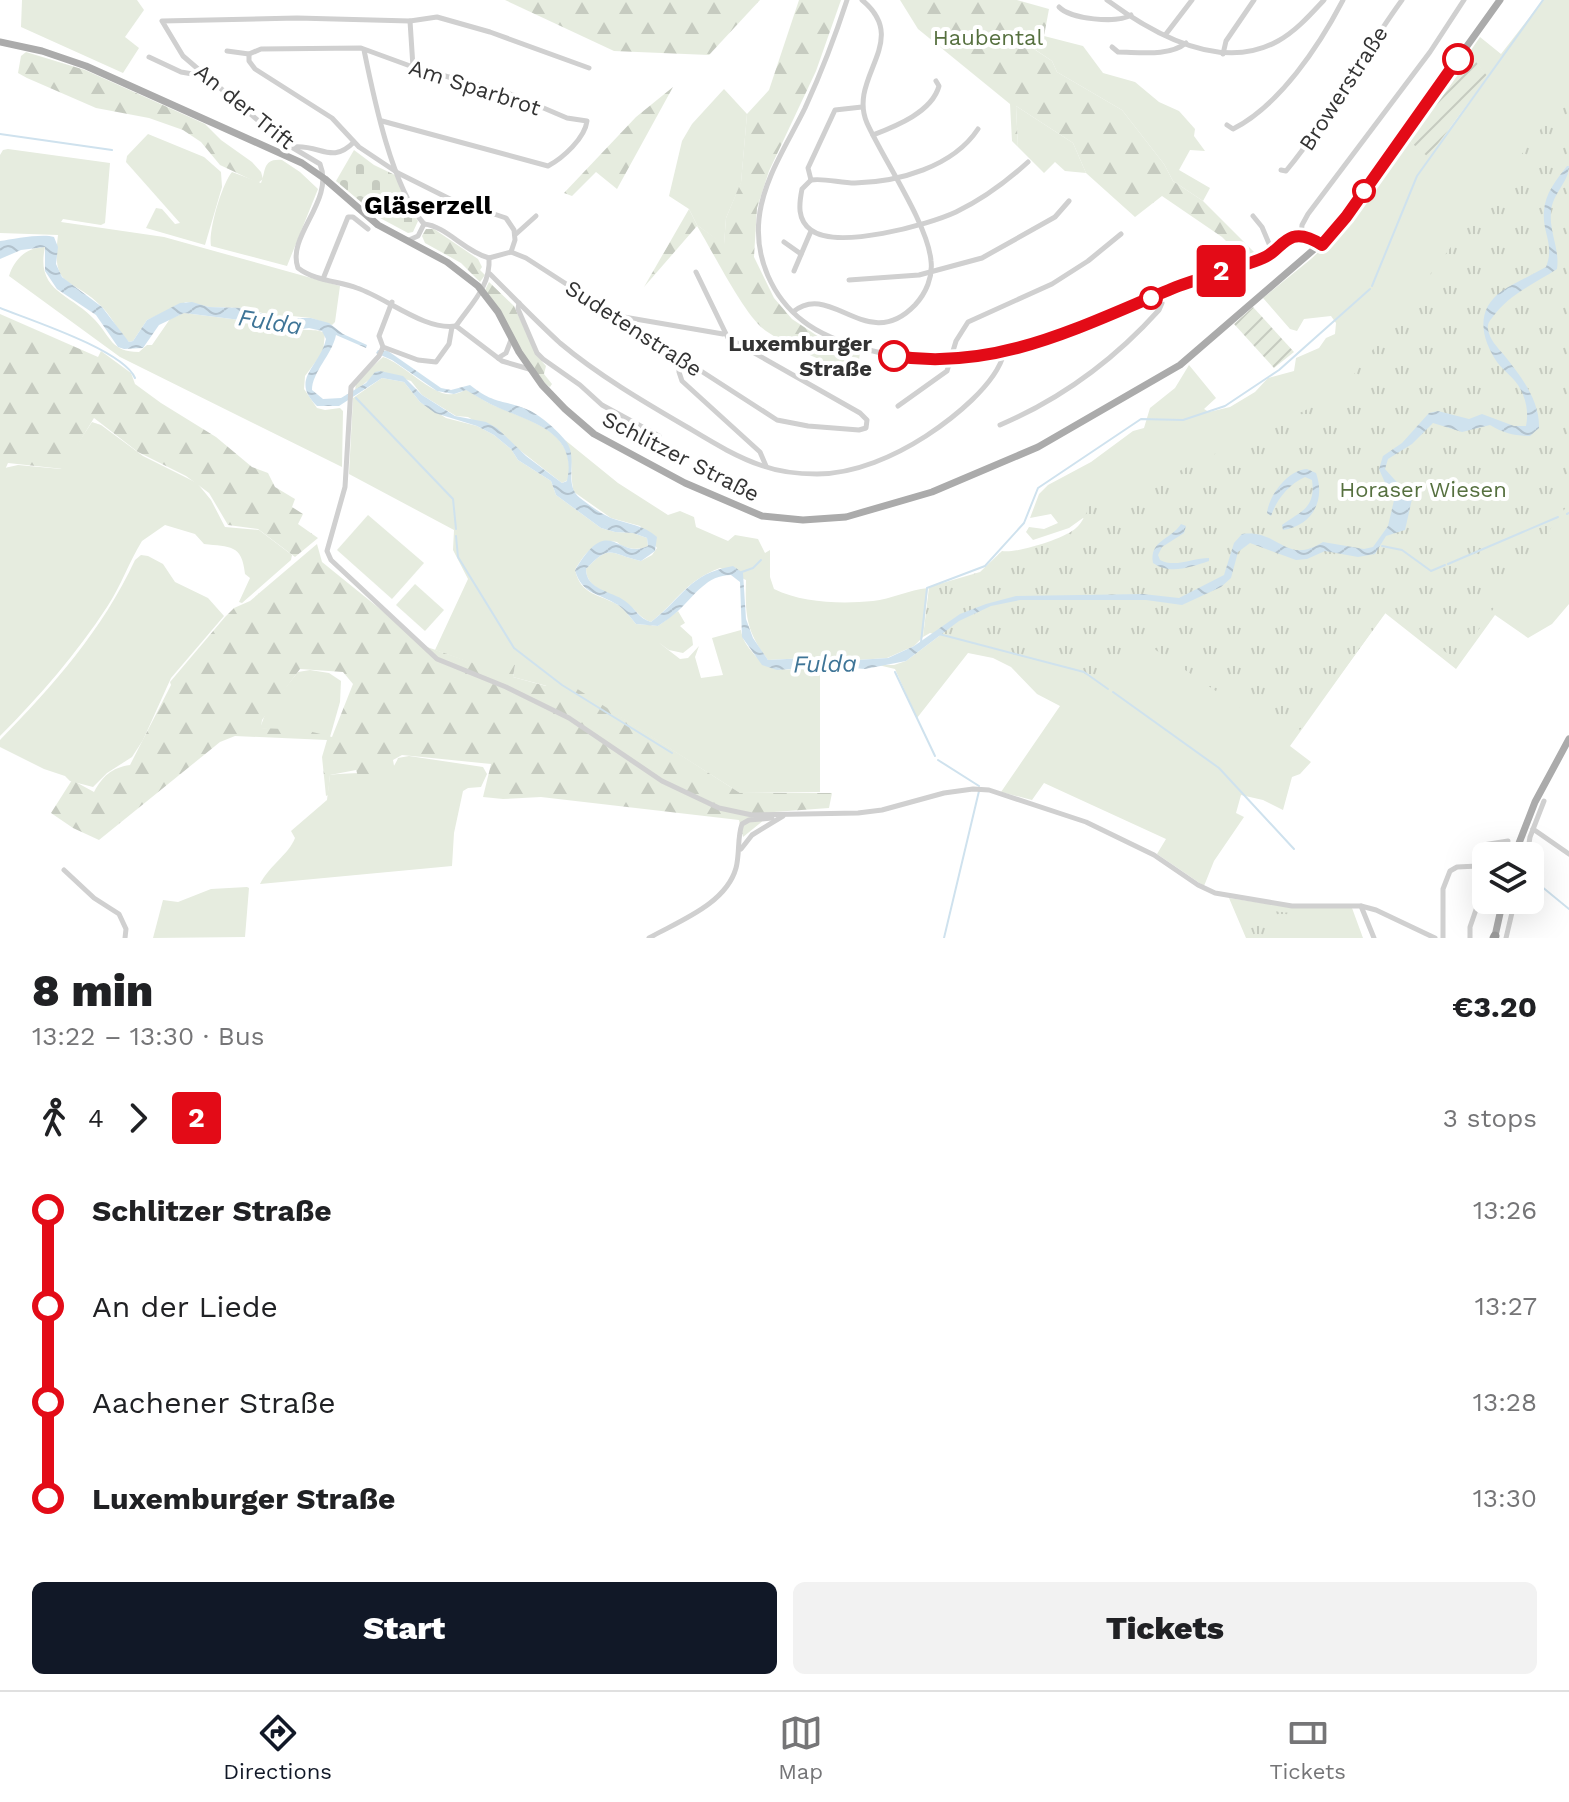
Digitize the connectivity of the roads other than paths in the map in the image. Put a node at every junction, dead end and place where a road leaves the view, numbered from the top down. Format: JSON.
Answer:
{"nodes":[{"id":1,"x":847,"y":0,"type":"edge"},
{"id":2,"x":862,"y":0,"type":"edge"},
{"id":3,"x":1192,"y":0,"type":"edge"},
{"id":4,"x":1254,"y":0,"type":"edge"},
{"id":5,"x":1324,"y":0,"type":"edge"},
{"id":6,"x":1343,"y":0,"type":"edge"},
{"id":7,"x":1402,"y":0,"type":"edge"},
{"id":8,"x":1464,"y":0,"type":"edge"},
{"id":9,"x":1500,"y":0,"type":"edge"},
{"id":10,"x":1111,"y":1,"type":"edge"},
{"id":11,"x":1059,"y":7,"type":"dead end"},
{"id":12,"x":1131,"y":15,"type":"junction"},
{"id":13,"x":410,"y":21,"type":"junction"},
{"id":14,"x":1166,"y":34,"type":"junction"},
{"id":15,"x":0,"y":42,"type":"edge"},
{"id":16,"x":1186,"y":43,"type":"junction"},
{"id":17,"x":1112,"y":47,"type":"dead end"},
{"id":18,"x":364,"y":49,"type":"junction"},
{"id":19,"x":227,"y":51,"type":"dead end"},
{"id":20,"x":249,"y":54,"type":"junction"},
{"id":21,"x":1223,"y":54,"type":"junction"},
{"id":22,"x":149,"y":57,"type":"dead end"},
{"id":23,"x":413,"y":67,"type":"junction"},
{"id":24,"x":589,"y":68,"type":"dead end"},
{"id":25,"x":205,"y":76,"type":"junction"},
{"id":26,"x":936,"y":81,"type":"dead end"},
{"id":27,"x":862,"y":107,"type":"junction"},
{"id":28,"x":382,"y":121,"type":"junction"},
{"id":29,"x":1227,"y":125,"type":"dead end"},
{"id":30,"x":978,"y":129,"type":"dead end"},
{"id":31,"x":873,"y":135,"type":"junction"},
{"id":32,"x":354,"y":142,"type":"junction"},
{"id":33,"x":292,"y":147,"type":"junction"},
{"id":34,"x":1028,"y":162,"type":"dead end"},
{"id":35,"x":1281,"y":170,"type":"dead end"},
{"id":36,"x":398,"y":173,"type":"junction"},
{"id":37,"x":895,"y":178,"type":"junction"},
{"id":38,"x":811,"y":180,"type":"junction"},
{"id":39,"x":1069,"y":201,"type":"dead end"},
{"id":40,"x":536,"y":216,"type":"dead end"},
{"id":41,"x":1253,"y":216,"type":"dead end"},
{"id":42,"x":424,"y":224,"type":"junction"},
{"id":43,"x":920,"y":226,"type":"junction"},
{"id":44,"x":368,"y":229,"type":"dead end"},
{"id":45,"x":811,"y":231,"type":"junction"},
{"id":46,"x":1121,"y":234,"type":"dead end"},
{"id":47,"x":515,"y":235,"type":"junction"},
{"id":48,"x":418,"y":236,"type":"junction"},
{"id":49,"x":1301,"y":236,"type":"junction"},
{"id":50,"x":404,"y":241,"type":"junction"},
{"id":51,"x":784,"y":242,"type":"dead end"},
{"id":52,"x":1322,"y":245,"type":"junction"},
{"id":53,"x":428,"y":252,"type":"junction"},
{"id":54,"x":511,"y":252,"type":"junction"},
{"id":55,"x":1273,"y":253,"type":"junction"},
{"id":56,"x":801,"y":254,"type":"junction"},
{"id":57,"x":489,"y":258,"type":"junction"},
{"id":58,"x":794,"y":271,"type":"dead end"},
{"id":59,"x":696,"y":272,"type":"dead end"},
{"id":60,"x":931,"y":273,"type":"junction"},
{"id":61,"x":490,"y":274,"type":"junction"},
{"id":62,"x":323,"y":279,"type":"junction"},
{"id":63,"x":849,"y":280,"type":"dead end"},
{"id":64,"x":1160,"y":294,"type":"junction"},
{"id":65,"x":392,"y":302,"type":"junction"},
{"id":66,"x":519,"y":303,"type":"junction"},
{"id":67,"x":793,"y":312,"type":"junction"},
{"id":68,"x":617,"y":316,"type":"junction"},
{"id":69,"x":454,"y":326,"type":"junction"},
{"id":70,"x":724,"y":334,"type":"junction"},
{"id":71,"x":510,"y":335,"type":"junction"},
{"id":72,"x":381,"y":351,"type":"junction"},
{"id":73,"x":1004,"y":353,"type":"junction"},
{"id":74,"x":498,"y":358,"type":"junction"},
{"id":75,"x":679,"y":358,"type":"junction"},
{"id":76,"x":951,"y":360,"type":"junction"},
{"id":77,"x":531,"y":370,"type":"junction"},
{"id":78,"x":898,"y":406,"type":"dead end"},
{"id":79,"x":1000,"y":425,"type":"dead end"},
{"id":80,"x":659,"y":436,"type":"dead end"},
{"id":81,"x":766,"y":467,"type":"junction"},
{"id":82,"x":1569,"y":739,"type":"edge"},
{"id":83,"x":1544,"y":801,"type":"dead end"},
{"id":84,"x":782,"y":816,"type":"junction"},
{"id":85,"x":1533,"y":829,"type":"junction"},
{"id":86,"x":1508,"y":841,"type":"dead end"},
{"id":87,"x":1502,"y":842,"type":"edge"},
{"id":88,"x":1519,"y":842,"type":"edge"},
{"id":89,"x":1530,"y":842,"type":"edge"},
{"id":90,"x":739,"y":853,"type":"junction"},
{"id":91,"x":1569,"y":854,"type":"edge"},
{"id":92,"x":1472,"y":866,"type":"edge"},
{"id":93,"x":64,"y":870,"type":"dead end"},
{"id":94,"x":1361,"y":906,"type":"junction"},
{"id":95,"x":1474,"y":914,"type":"edge"},
{"id":96,"x":1500,"y":914,"type":"edge"},
{"id":97,"x":1512,"y":914,"type":"edge"},
{"id":98,"x":1495,"y":937,"type":"edge"},
{"id":99,"x":125,"y":938,"type":"edge"},
{"id":100,"x":649,"y":938,"type":"edge"},
{"id":101,"x":1374,"y":938,"type":"edge"},
{"id":102,"x":1435,"y":938,"type":"edge"},
{"id":103,"x":1443,"y":938,"type":"edge"},
{"id":104,"x":1470,"y":938,"type":"edge"},
{"id":105,"x":1506,"y":938,"type":"edge"}],
"edges":[{"from":1,"to":67,"type":"street"},
{"from":2,"to":27,"type":"street"},
{"from":3,"to":14,"type":"street"},
{"from":4,"to":21,"type":"street"},
{"from":5,"to":21,"type":"street"},
{"from":6,"to":29,"type":"street"},
{"from":7,"to":35,"type":"street","name":"Browerstraße"},
{"from":8,"to":49,"type":"street"},
{"from":9,"to":52,"type":"main road","name":"Schlitzer Straße"},
{"from":10,"to":12,"type":"street"},
{"from":11,"to":12,"type":"street"},
{"from":12,"to":14,"type":"street"},
{"from":13,"to":23,"type":"street"},
{"from":13,"to":24,"type":"street"},
{"from":13,"to":25,"type":"street","name":"An der Trift"},
{"from":14,"to":16,"type":"street"},
{"from":15,"to":50,"type":"main road","name":"Schlitzer Straße"},
{"from":16,"to":17,"type":"street"},
{"from":16,"to":21,"type":"street"},
{"from":18,"to":20,"type":"street","name":"Am Sparbrot"},
{"from":18,"to":23,"type":"street","name":"Am Sparbrot"},
{"from":18,"to":28,"type":"street"},
{"from":19,"to":20,"type":"street","name":"Am Sparbrot"},
{"from":20,"to":32,"type":"street"},
{"from":22,"to":25,"type":"street"},
{"from":23,"to":28,"type":"street","name":"Am Sparbrot"},
{"from":25,"to":33,"type":"street","name":"An der Trift"},
{"from":26,"to":31,"type":"street"},
{"from":27,"to":31,"type":"street"},
{"from":27,"to":38,"type":"street"},
{"from":28,"to":36,"type":"street"},
{"from":30,"to":37,"type":"street"},
{"from":31,"to":37,"type":"street"},
{"from":32,"to":33,"type":"street"},
{"from":32,"to":36,"type":"street"},
{"from":33,"to":62,"type":"street","name":"An der Trift"},
{"from":34,"to":43,"type":"street"},
{"from":36,"to":42,"type":"street"},
{"from":36,"to":47,"type":"street"},
{"from":37,"to":38,"type":"street"},
{"from":37,"to":43,"type":"street"},
{"from":38,"to":45,"type":"street"},
{"from":39,"to":60,"type":"street"},
{"from":40,"to":47,"type":"street"},
{"from":41,"to":55,"type":"street"},
{"from":42,"to":48,"type":"street"},
{"from":42,"to":57,"type":"street"},
{"from":43,"to":45,"type":"street"},
{"from":43,"to":60,"type":"street"},
{"from":44,"to":62,"type":"street"},
{"from":45,"to":56,"type":"street"},
{"from":46,"to":76,"type":"street"},
{"from":47,"to":54,"type":"street"},
{"from":48,"to":50,"type":"street"},
{"from":48,"to":53,"type":"street"},
{"from":49,"to":52,"type":"street"},
{"from":49,"to":55,"type":"street"},
{"from":50,"to":53,"type":"main road","name":"Schlitzer Straße"},
{"from":51,"to":56,"type":"street"},
{"from":52,"to":77,"type":"main road","name":"Schlitzer Straße"},
{"from":53,"to":71,"type":"main road","name":"Schlitzer Straße"},
{"from":54,"to":57,"type":"street"},
{"from":54,"to":68,"type":"street","name":"Sudetenstraße"},
{"from":55,"to":64,"type":"street"},
{"from":56,"to":58,"type":"street"},
{"from":57,"to":61,"type":"street"},
{"from":59,"to":70,"type":"street"},
{"from":60,"to":63,"type":"street"},
{"from":60,"to":67,"type":"street"},
{"from":61,"to":66,"type":"street"},
{"from":61,"to":69,"type":"street"},
{"from":62,"to":65,"type":"street"},
{"from":64,"to":73,"type":"street"},
{"from":64,"to":79,"type":"street"},
{"from":65,"to":69,"type":"street"},
{"from":65,"to":72,"type":"street"},
{"from":66,"to":80,"type":"street"},
{"from":66,"to":81,"type":"street"},
{"from":67,"to":76,"type":"street"},
{"from":68,"to":70,"type":"street"},
{"from":68,"to":75,"type":"street","name":"Sudetenstraße"},
{"from":69,"to":72,"type":"street"},
{"from":69,"to":74,"type":"street"},
{"from":70,"to":75,"type":"street","name":"Sudetenstraße"},
{"from":71,"to":74,"type":"street"},
{"from":71,"to":77,"type":"main road","name":"Schlitzer Straße"},
{"from":72,"to":84,"type":"street"},
{"from":73,"to":76,"type":"street"},
{"from":73,"to":81,"type":"street"},
{"from":74,"to":77,"type":"street"},
{"from":75,"to":81,"type":"street"},
{"from":76,"to":78,"type":"street"},
{"from":82,"to":88,"type":"main road"},
{"from":83,"to":85,"type":"street"},
{"from":84,"to":90,"type":"street"},
{"from":84,"to":90,"type":"street"},
{"from":84,"to":94,"type":"street"},
{"from":85,"to":89,"type":"street"},
{"from":85,"to":91,"type":"street"},
{"from":86,"to":87,"type":"street"},
{"from":90,"to":100,"type":"street"},
{"from":92,"to":103,"type":"street"},
{"from":93,"to":99,"type":"street"},
{"from":94,"to":101,"type":"street"},
{"from":94,"to":102,"type":"street"},
{"from":95,"to":104,"type":"street"},
{"from":96,"to":98,"type":"main road"},
{"from":97,"to":105,"type":"street"}]}
